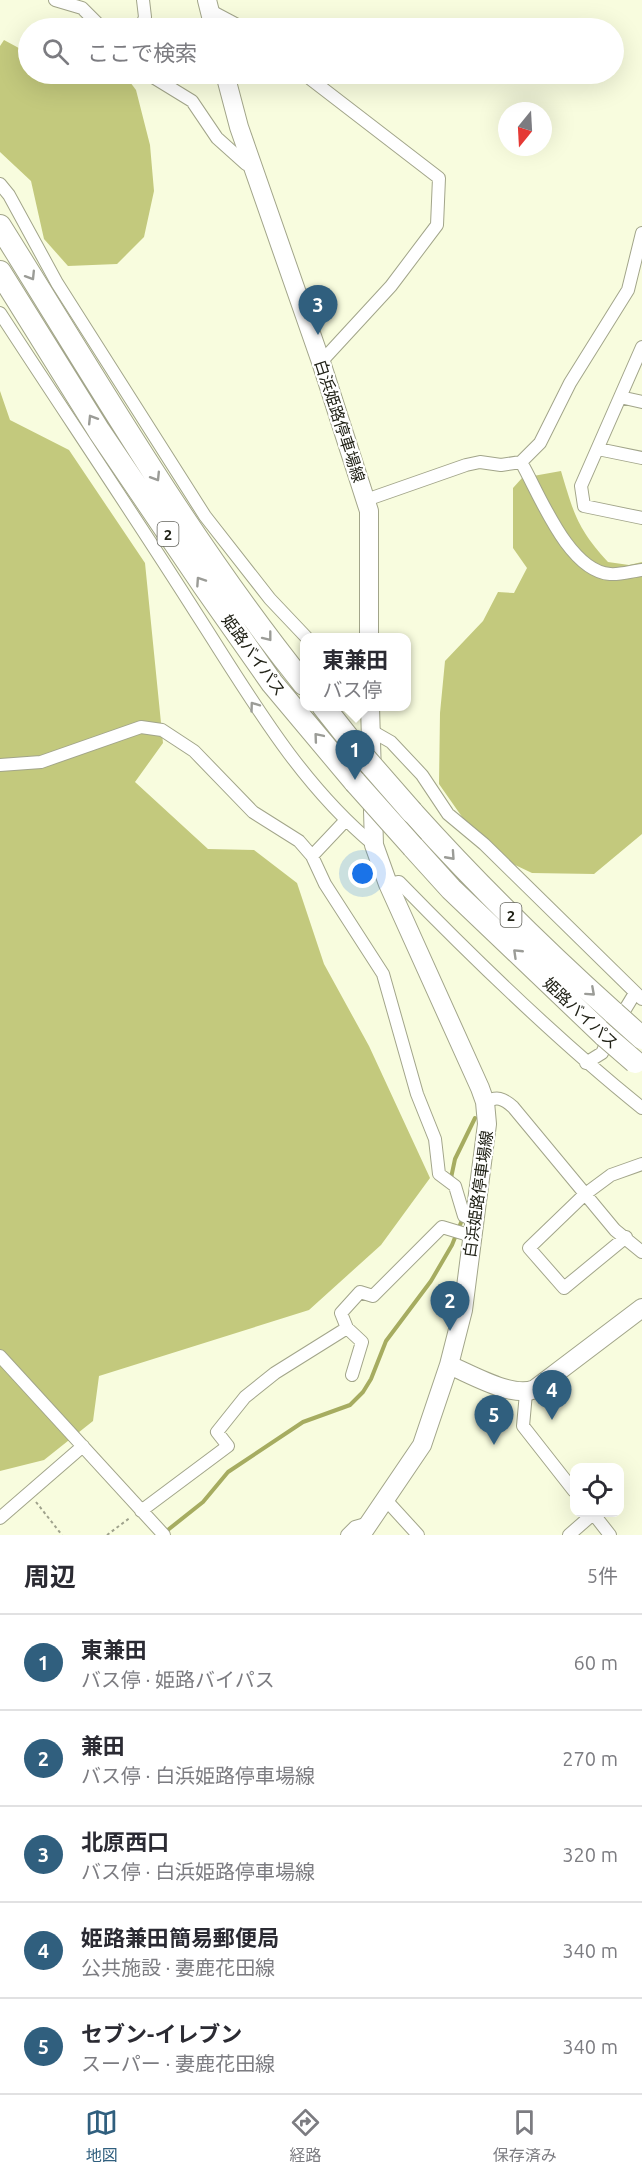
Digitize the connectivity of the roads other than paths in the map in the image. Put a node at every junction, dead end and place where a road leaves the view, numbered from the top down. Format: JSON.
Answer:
{"nodes":[{"id":1,"x":55,"y":0,"type":"edge"},
{"id":2,"x":143,"y":0,"type":"edge"},
{"id":3,"x":84,"y":4,"type":"edge"},
{"id":4,"x":208,"y":5,"type":"edge"},
{"id":5,"x":94,"y":18,"type":"edge"},
{"id":6,"x":145,"y":18,"type":"edge"},
{"id":7,"x":228,"y":18,"type":"edge"},
{"id":8,"x":164,"y":84,"type":"edge"},
{"id":9,"x":228,"y":84,"type":"edge"},
{"id":10,"x":317,"y":84,"type":"edge"},
{"id":11,"x":252,"y":163,"type":"junction"},
{"id":12,"x":0,"y":184,"type":"edge"},
{"id":13,"x":5,"y":198,"type":"edge"},
{"id":14,"x":0,"y":226,"type":"edge"},
{"id":15,"x":641,"y":241,"type":"edge"},
{"id":16,"x":0,"y":272,"type":"edge"},
{"id":17,"x":0,"y":312,"type":"edge"},
{"id":18,"x":642,"y":347,"type":"edge"},
{"id":19,"x":321,"y":362,"type":"junction"},
{"id":20,"x":620,"y":397,"type":"junction"},
{"id":21,"x":642,"y":402,"type":"edge"},
{"id":22,"x":597,"y":449,"type":"junction"},
{"id":23,"x":642,"y":458,"type":"edge"},
{"id":24,"x":521,"y":462,"type":"junction"},
{"id":25,"x":366,"y":500,"type":"junction"},
{"id":26,"x":642,"y":518,"type":"edge"},
{"id":27,"x":642,"y":570,"type":"edge"},
{"id":28,"x":302,"y":633,"type":"edge"},
{"id":29,"x":369,"y":633,"type":"edge"},
{"id":30,"x":300,"y":679,"type":"edge"},
{"id":31,"x":327,"y":711,"type":"edge"},
{"id":32,"x":369,"y":711,"type":"edge"},
{"id":33,"x":370,"y":730,"type":"junction"},
{"id":34,"x":0,"y":765,"type":"edge"},
{"id":35,"x":345,"y":821,"type":"junction"},
{"id":36,"x":374,"y":845,"type":"junction"},
{"id":37,"x":312,"y":856,"type":"junction"},
{"id":38,"x":388,"y":884,"type":"junction"},
{"id":39,"x":639,"y":996,"type":"edge"},
{"id":40,"x":642,"y":1038,"type":"edge"},
{"id":41,"x":586,"y":1063,"type":"junction"},
{"id":42,"x":638,"y":1065,"type":"edge"},
{"id":43,"x":485,"y":1102,"type":"junction"},
{"id":44,"x":642,"y":1108,"type":"edge"},
{"id":45,"x":642,"y":1164,"type":"edge"},
{"id":46,"x":584,"y":1195,"type":"junction"},
{"id":47,"x":466,"y":1230,"type":"junction"},
{"id":48,"x":626,"y":1237,"type":"junction"},
{"id":49,"x":642,"y":1252,"type":"edge"},
{"id":50,"x":642,"y":1308,"type":"edge"},
{"id":51,"x":346,"y":1328,"type":"junction"},
{"id":52,"x":0,"y":1356,"type":"edge"},
{"id":53,"x":449,"y":1365,"type":"junction"},
{"id":54,"x":352,"y":1375,"type":"dead end"},
{"id":55,"x":526,"y":1393,"type":"junction"},
{"id":56,"x":83,"y":1446,"type":"junction"},
{"id":57,"x":570,"y":1486,"type":"edge"},
{"id":58,"x":386,"y":1500,"type":"junction"},
{"id":59,"x":141,"y":1510,"type":"junction"},
{"id":60,"x":588,"y":1517,"type":"edge"},
{"id":61,"x":595,"y":1517,"type":"edge"},
{"id":62,"x":0,"y":1518,"type":"edge"},
{"id":63,"x":365,"y":1529,"type":"edge"},
{"id":64,"x":164,"y":1535,"type":"edge"},
{"id":65,"x":347,"y":1535,"type":"edge"},
{"id":66,"x":418,"y":1535,"type":"edge"},
{"id":67,"x":569,"y":1535,"type":"edge"},
{"id":68,"x":610,"y":1535,"type":"edge"}],
"edges":[{"from":1,"to":3,"type":"street"},
{"from":2,"to":6,"type":"street"},
{"from":3,"to":5,"type":"street"},
{"from":4,"to":7,"type":"street"},
{"from":8,"to":11,"type":"street"},
{"from":9,"to":11,"type":"main road","name":"白浜姫路停車場線"},
{"from":10,"to":19,"type":"street"},
{"from":11,"to":19,"type":"main road","name":"白浜姫路停車場線"},
{"from":12,"to":13,"type":"street"},
{"from":13,"to":28,"type":"street"},
{"from":14,"to":30,"type":"highway","name":"姫路バイパス","number":"2","one_way":true},
{"from":15,"to":24,"type":"street"},
{"from":42,"to":16,"type":"highway","name":"姫路バイパス","number":"2","one_way":true,"bridge":true},
{"from":35,"to":17,"type":"street","one_way":true},
{"from":18,"to":20,"type":"street"},
{"from":19,"to":25,"type":"main road","name":"白浜姫路停車場線"},
{"from":20,"to":21,"type":"street"},
{"from":20,"to":22,"type":"street"},
{"from":22,"to":23,"type":"street"},
{"from":22,"to":26,"type":"street"},
{"from":24,"to":25,"type":"street"},
{"from":24,"to":27,"type":"street"},
{"from":25,"to":29,"type":"main road","name":"白浜姫路停車場線"},
{"from":31,"to":40,"type":"highway","name":"姫路バイパス","number":"2","one_way":true,"bridge":true},
{"from":32,"to":33,"type":"main road","name":"白浜姫路停車場線"},
{"from":33,"to":36,"type":"main road","name":"白浜姫路停車場線"},
{"from":33,"to":39,"type":"street"},
{"from":34,"to":37,"type":"street"},
{"from":35,"to":36,"type":"street"},
{"from":35,"to":37,"type":"street"},
{"from":36,"to":38,"type":"main road","name":"白浜姫路停車場線"},
{"from":37,"to":47,"type":"street"},
{"from":38,"to":41,"type":"street"},
{"from":38,"to":43,"type":"main road","name":"白浜姫路停車場線"},
{"from":39,"to":41,"type":"street"},
{"from":41,"to":44,"type":"street"},
{"from":43,"to":46,"type":"street"},
{"from":43,"to":47,"type":"main road","name":"白浜姫路停車場線"},
{"from":45,"to":46,"type":"street"},
{"from":46,"to":48,"type":"street"},
{"from":46,"to":48,"type":"street"},
{"from":47,"to":51,"type":"street"},
{"from":47,"to":53,"type":"main road","name":"白浜姫路停車場線"},
{"from":48,"to":49,"type":"street"},
{"from":50,"to":55,"type":"main road"},
{"from":51,"to":54,"type":"street"},
{"from":51,"to":59,"type":"street"},
{"from":52,"to":56,"type":"street"},
{"from":53,"to":55,"type":"main road"},
{"from":53,"to":58,"type":"main road","name":"白浜姫路停車場線"},
{"from":55,"to":57,"type":"street"},
{"from":56,"to":59,"type":"street"},
{"from":56,"to":62,"type":"street"},
{"from":58,"to":63,"type":"main road","name":"白浜姫路停車場線"},
{"from":58,"to":66,"type":"street"},
{"from":59,"to":64,"type":"street"},
{"from":60,"to":67,"type":"street"},
{"from":61,"to":68,"type":"street"},
{"from":63,"to":65,"type":"street"}]}
